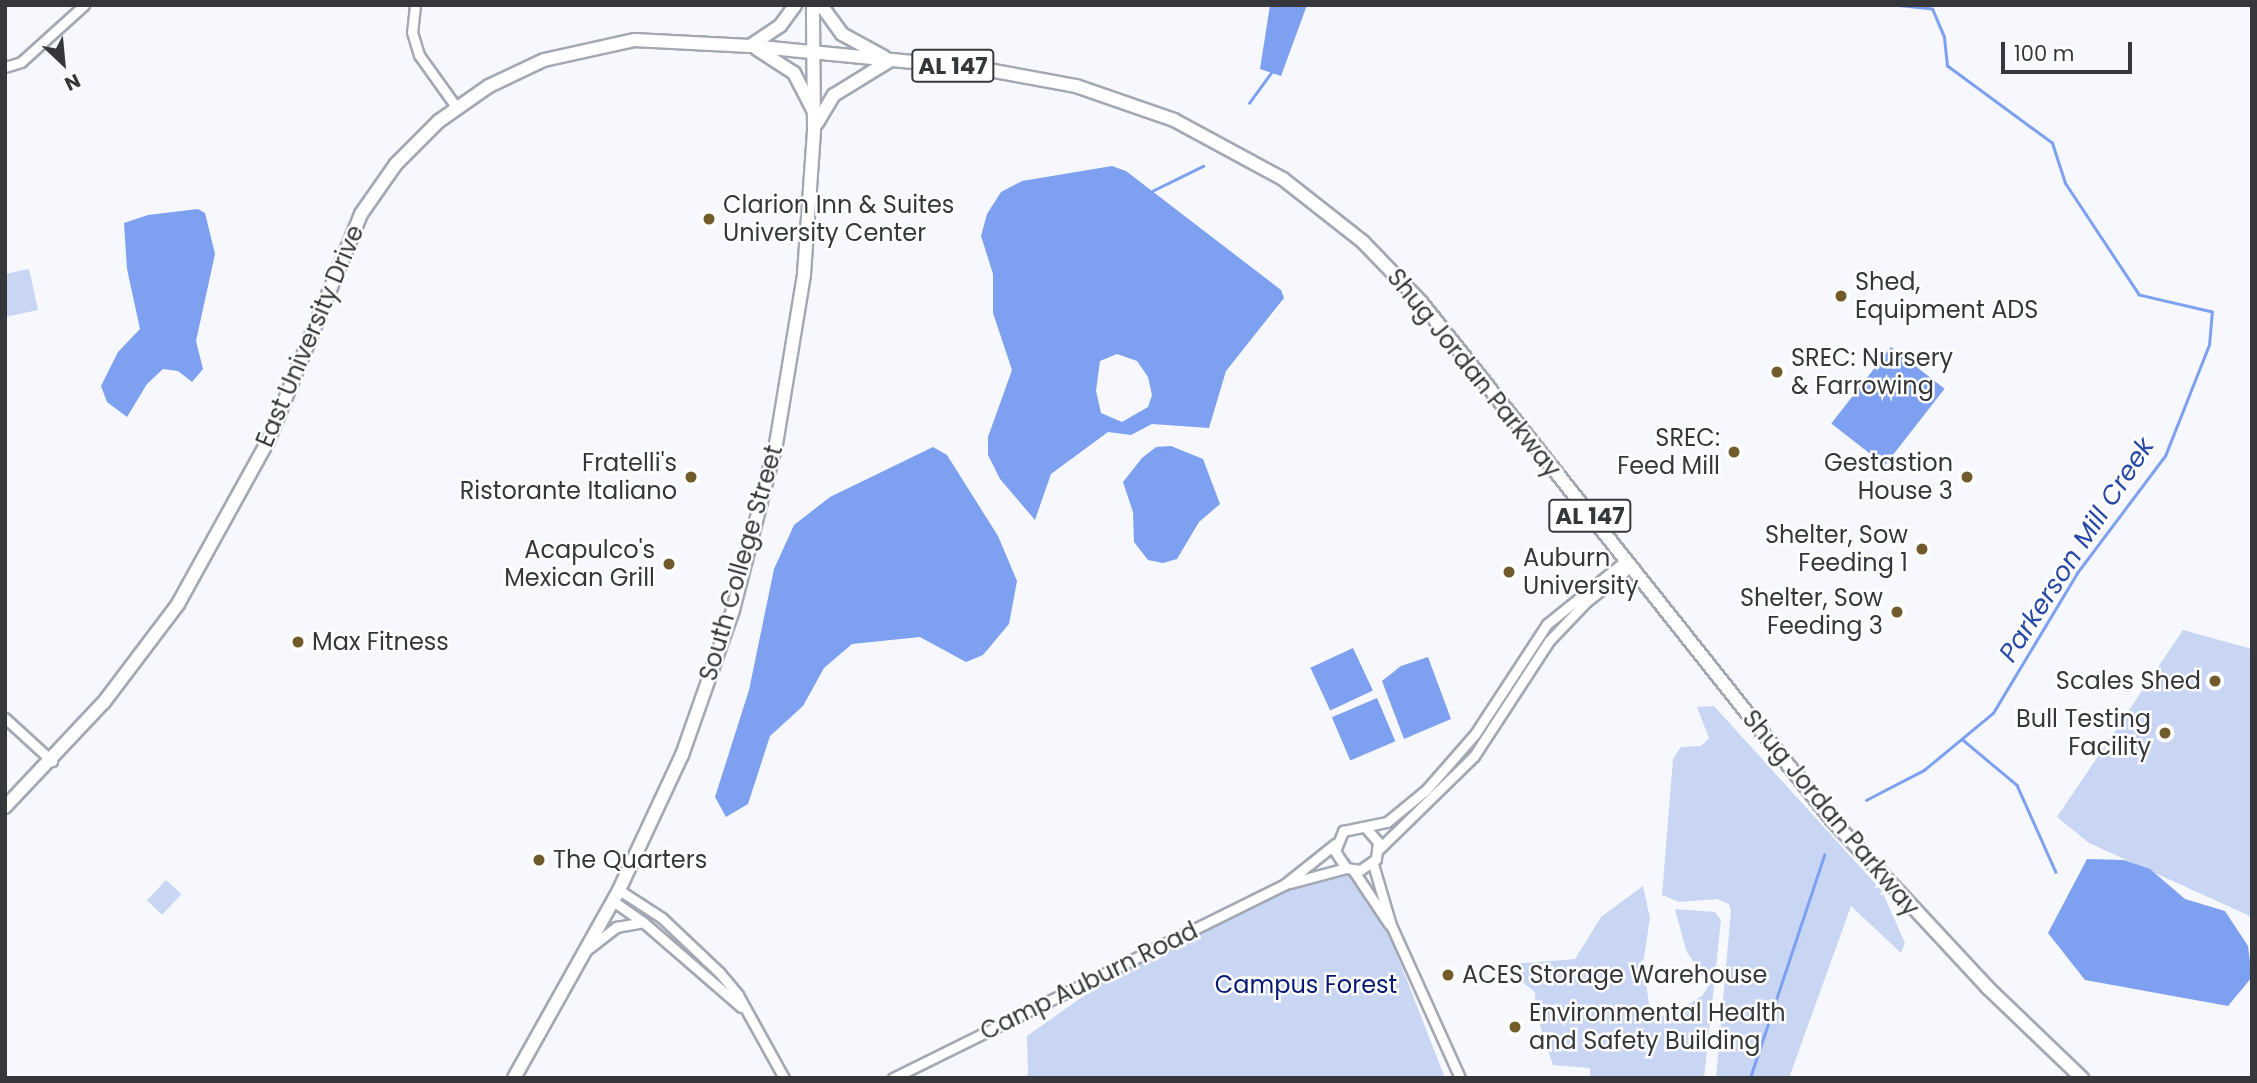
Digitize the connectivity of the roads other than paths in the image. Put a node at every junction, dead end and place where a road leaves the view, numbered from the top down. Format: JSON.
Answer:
{"nodes":[{"id":1,"x":84,"y":5,"type":"edge"},
{"id":2,"x":415,"y":5,"type":"edge"},
{"id":3,"x":795,"y":5,"type":"edge"},
{"id":4,"x":813,"y":5,"type":"edge"},
{"id":5,"x":821,"y":5,"type":"edge"},
{"id":6,"x":750,"y":46,"type":"junction"},
{"id":7,"x":816,"y":53,"type":"junction"},
{"id":8,"x":891,"y":60,"type":"junction"},
{"id":9,"x":5,"y":67,"type":"edge"},
{"id":10,"x":457,"y":108,"type":"junction"},
{"id":11,"x":815,"y":113,"type":"junction"},
{"id":12,"x":814,"y":130,"type":"junction"},
{"id":13,"x":1628,"y":564,"type":"junction"},
{"id":14,"x":5,"y":718,"type":"edge"},
{"id":15,"x":52,"y":761,"type":"junction"},
{"id":16,"x":5,"y":807,"type":"edge"},
{"id":17,"x":1365,"y":827,"type":"junction"},
{"id":18,"x":1335,"y":844,"type":"junction"},
{"id":19,"x":1379,"y":849,"type":"junction"},
{"id":20,"x":1373,"y":864,"type":"junction"},
{"id":21,"x":1350,"y":869,"type":"junction"},
{"id":22,"x":1284,"y":884,"type":"junction"},
{"id":23,"x":616,"y":896,"type":"junction"},
{"id":24,"x":643,"y":922,"type":"junction"},
{"id":25,"x":1391,"y":925,"type":"junction"},
{"id":26,"x":587,"y":950,"type":"junction"},
{"id":27,"x":741,"y":1007,"type":"junction"},
{"id":28,"x":514,"y":1078,"type":"edge"},
{"id":29,"x":784,"y":1078,"type":"edge"},
{"id":30,"x":893,"y":1078,"type":"edge"},
{"id":31,"x":1460,"y":1078,"type":"edge"},
{"id":32,"x":2082,"y":1078,"type":"edge"}],
"edges":[{"from":1,"to":9,"type":"street"},
{"from":2,"to":10,"type":"street"},
{"from":3,"to":6,"type":"main road"},
{"from":4,"to":7,"type":"main road","name":"South College Street"},
{"from":5,"to":8,"type":"main road"},
{"from":6,"to":7,"type":"main road","name":"East University Drive"},
{"from":6,"to":10,"type":"main road","name":"East University Drive"},
{"from":6,"to":11,"type":"main road"},
{"from":7,"to":8,"type":"main road","name":"Shug Jordan Parkway","number":"AL 147"},
{"from":7,"to":11,"type":"main road","name":"South College Street"},
{"from":8,"to":12,"type":"main road"},
{"from":8,"to":13,"type":"main road","name":"Shug Jordan Parkway","number":"AL 147"},
{"from":10,"to":15,"type":"main road","name":"East University Drive"},
{"from":11,"to":12,"type":"main road","name":"South College Street"},
{"from":12,"to":23,"type":"main road","name":"South College Street"},
{"from":13,"to":17,"type":"street"},
{"from":13,"to":19,"type":"street"},
{"from":13,"to":32,"type":"main road","name":"Shug Jordan Parkway","number":"AL 147"},
{"from":14,"to":15,"type":"street"},
{"from":15,"to":16,"type":"main road","name":"East University Drive"},
{"from":17,"to":18,"type":"street"},
{"from":17,"to":19,"type":"street"},
{"from":18,"to":21,"type":"street"},
{"from":18,"to":22,"type":"street","name":"Camp Auburn Road"},
{"from":19,"to":20,"type":"street"},
{"from":20,"to":21,"type":"street"},
{"from":20,"to":25,"type":"street"},
{"from":21,"to":22,"type":"street","name":"Camp Auburn Road"},
{"from":21,"to":25,"type":"street"},
{"from":22,"to":30,"type":"street","name":"Camp Auburn Road"},
{"from":23,"to":24,"type":"street"},
{"from":23,"to":26,"type":"main road","name":"South College Street"},
{"from":23,"to":27,"type":"street"},
{"from":24,"to":26,"type":"street"},
{"from":24,"to":27,"type":"street"},
{"from":25,"to":31,"type":"street"},
{"from":26,"to":28,"type":"main road","name":"South College Street"},
{"from":27,"to":29,"type":"street"}]}
